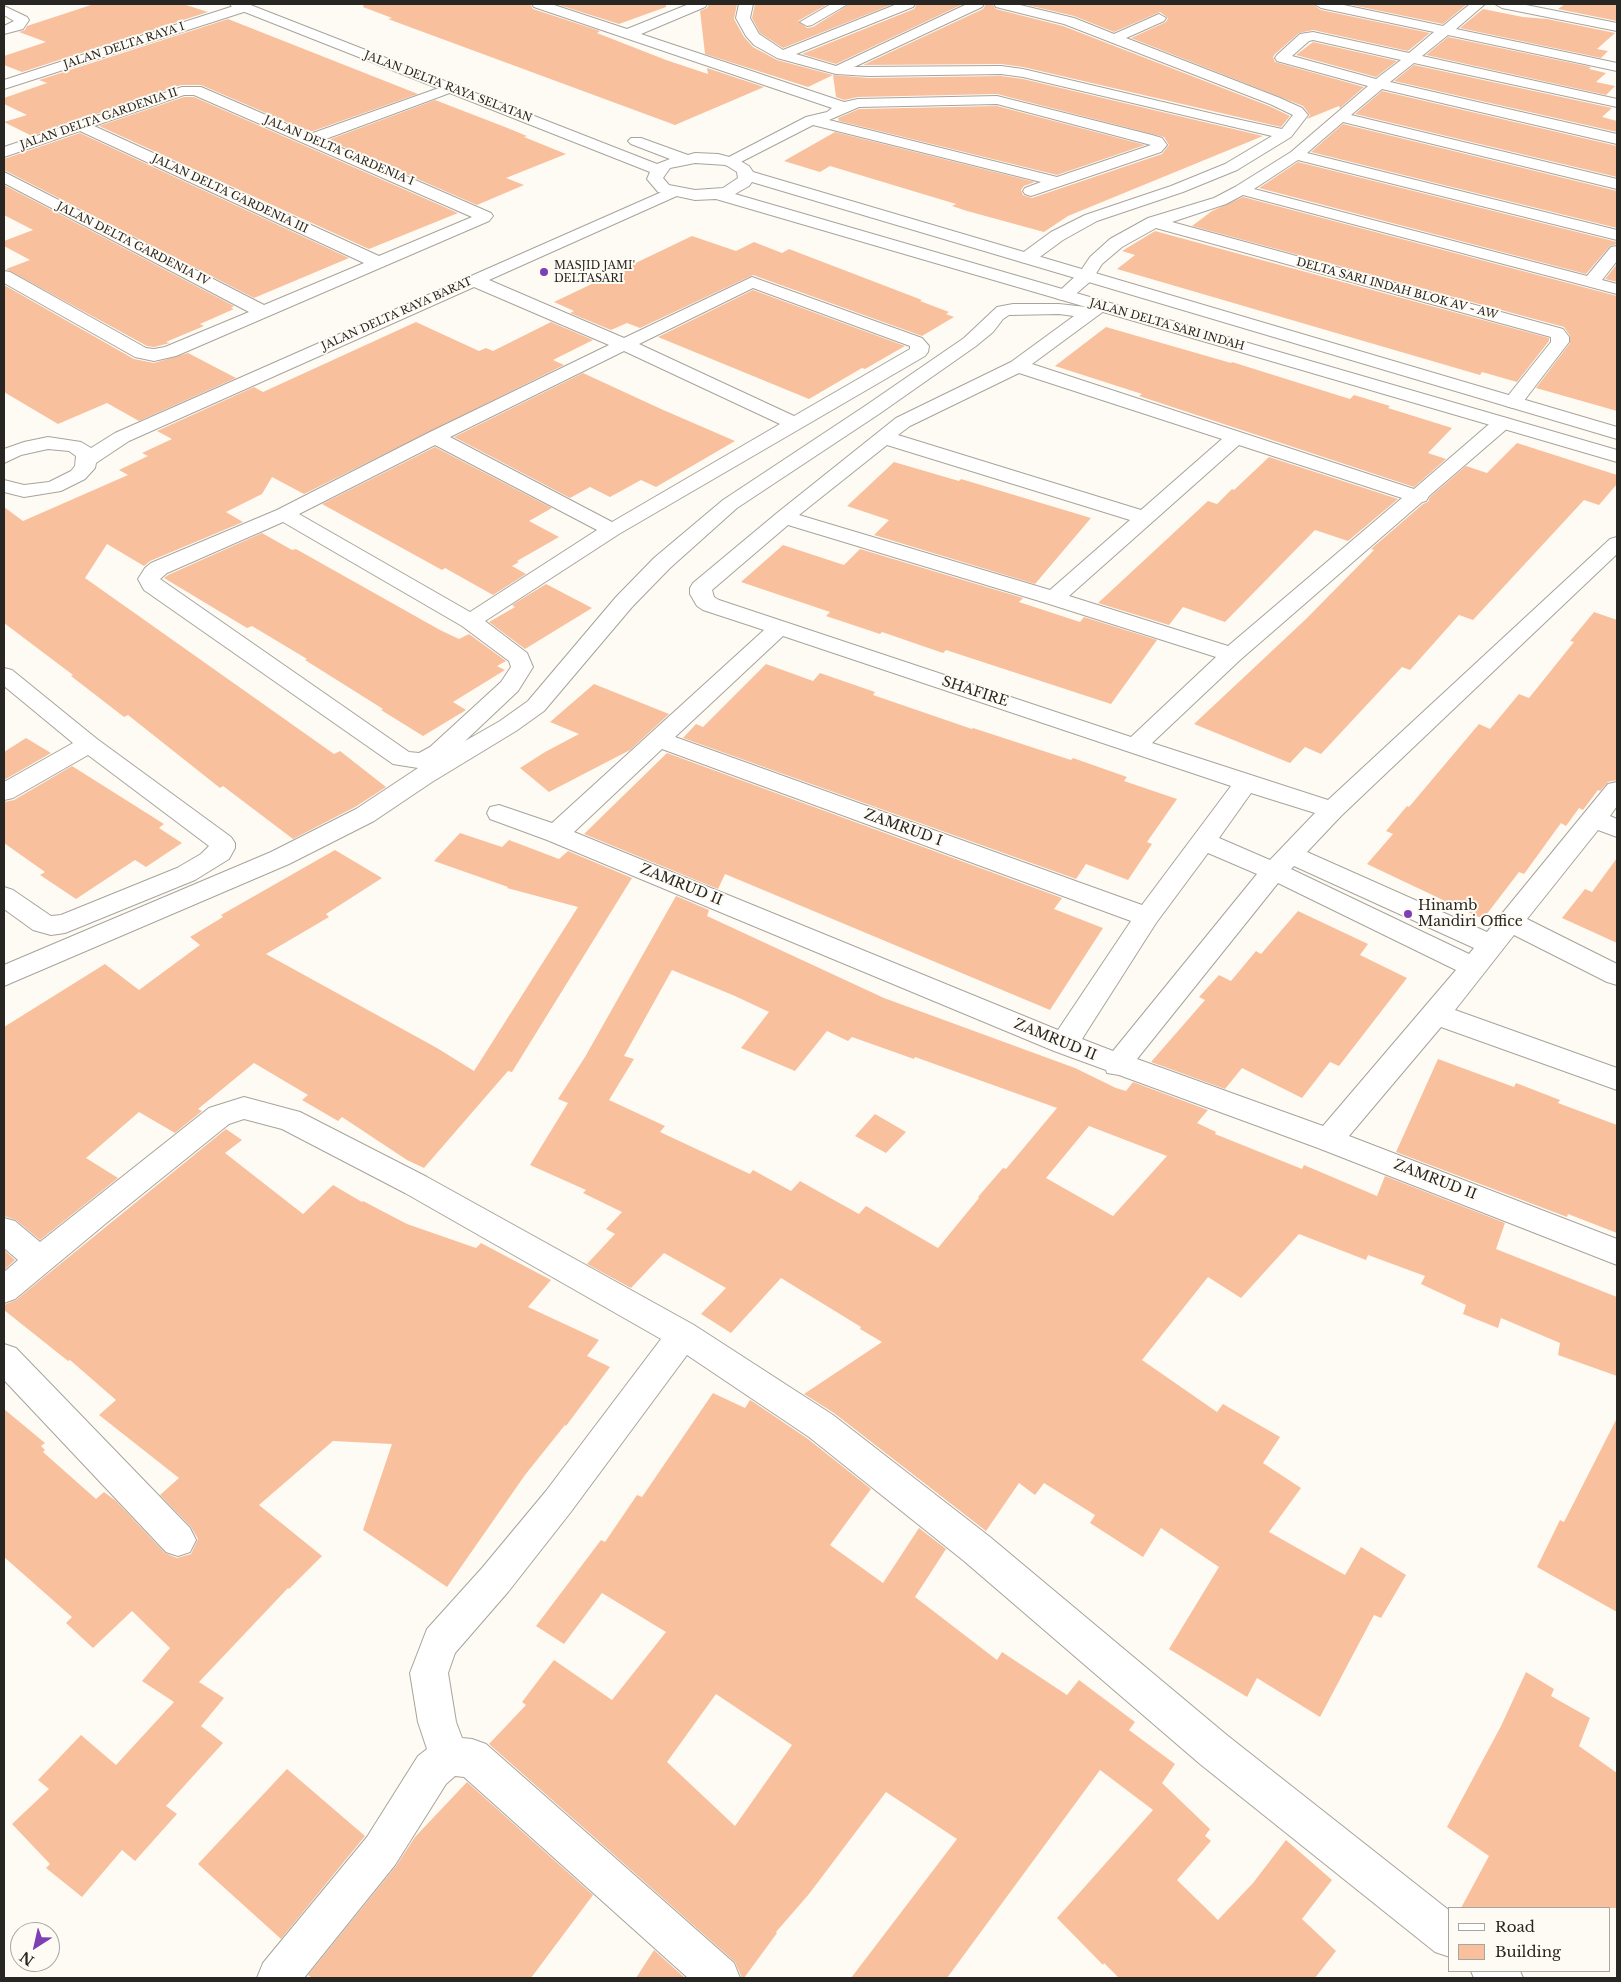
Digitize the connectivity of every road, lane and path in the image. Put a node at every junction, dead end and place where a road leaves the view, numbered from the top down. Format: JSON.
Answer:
{"nodes":[{"id":1,"x":746,"y":4,"type":"edge"},
{"id":2,"x":841,"y":4,"type":"edge"},
{"id":3,"x":908,"y":4,"type":"edge"},
{"id":4,"x":977,"y":4,"type":"edge"},
{"id":5,"x":1001,"y":4,"type":"edge"},
{"id":6,"x":1321,"y":4,"type":"edge"},
{"id":7,"x":1478,"y":4,"type":"edge"},
{"id":8,"x":1502,"y":4,"type":"edge"},
{"id":9,"x":241,"y":5,"type":"edge"},
{"id":10,"x":549,"y":5,"type":"edge"},
{"id":11,"x":695,"y":6,"type":"edge"},
{"id":12,"x":4,"y":10,"type":"edge"},
{"id":13,"x":1160,"y":18,"type":"dead end"},
{"id":14,"x":807,"y":22,"type":"dead end"},
{"id":15,"x":1617,"y":27,"type":"edge"},
{"id":16,"x":4,"y":30,"type":"edge"},
{"id":17,"x":1446,"y":30,"type":"junction"},
{"id":18,"x":628,"y":34,"type":"junction"},
{"id":19,"x":1114,"y":39,"type":"junction"},
{"id":20,"x":688,"y":54,"type":"junction"},
{"id":21,"x":782,"y":54,"type":"junction"},
{"id":22,"x":1412,"y":58,"type":"junction"},
{"id":23,"x":1617,"y":67,"type":"edge"},
{"id":24,"x":836,"y":70,"type":"junction"},
{"id":25,"x":1379,"y":84,"type":"junction"},
{"id":26,"x":4,"y":85,"type":"edge"},
{"id":27,"x":450,"y":88,"type":"junction"},
{"id":28,"x":196,"y":90,"type":"joint"},
{"id":29,"x":1617,"y":103,"type":"edge"},
{"id":30,"x":1340,"y":117,"type":"junction"},
{"id":31,"x":823,"y":120,"type":"junction"},
{"id":32,"x":82,"y":126,"type":"junction"},
{"id":33,"x":1286,"y":134,"type":"junction"},
{"id":34,"x":620,"y":135,"type":"dead end"},
{"id":35,"x":311,"y":139,"type":"junction"},
{"id":36,"x":1617,"y":139,"type":"edge"},
{"id":37,"x":4,"y":152,"type":"edge"},
{"id":38,"x":1296,"y":155,"type":"junction"},
{"id":39,"x":684,"y":159,"type":"junction"},
{"id":40,"x":740,"y":168,"type":"junction"},
{"id":41,"x":659,"y":170,"type":"junction"},
{"id":42,"x":4,"y":177,"type":"edge"},
{"id":43,"x":1052,"y":184,"type":"junction"},
{"id":44,"x":1617,"y":184,"type":"edge"},
{"id":45,"x":1241,"y":190,"type":"junction"},
{"id":46,"x":1031,"y":191,"type":"dead end"},
{"id":47,"x":673,"y":192,"type":"junction"},
{"id":48,"x":717,"y":194,"type":"junction"},
{"id":49,"x":1154,"y":222,"type":"junction"},
{"id":50,"x":1617,"y":235,"type":"edge"},
{"id":51,"x":1617,"y":251,"type":"edge"},
{"id":52,"x":1027,"y":258,"type":"junction"},
{"id":53,"x":379,"y":263,"type":"junction"},
{"id":54,"x":4,"y":276,"type":"edge"},
{"id":55,"x":1086,"y":276,"type":"junction"},
{"id":56,"x":1592,"y":282,"type":"junction"},
{"id":57,"x":465,"y":284,"type":"junction"},
{"id":58,"x":1617,"y":289,"type":"edge"},
{"id":59,"x":1064,"y":295,"type":"junction"},
{"id":60,"x":1095,"y":309,"type":"junction"},
{"id":61,"x":263,"y":312,"type":"junction"},
{"id":62,"x":1267,"y":330,"type":"junction"},
{"id":63,"x":623,"y":344,"type":"junction"},
{"id":64,"x":1247,"y":349,"type":"junction"},
{"id":65,"x":603,"y":354,"type":"junction"},
{"id":66,"x":1018,"y":366,"type":"junction"},
{"id":67,"x":1512,"y":402,"type":"junction"},
{"id":68,"x":1502,"y":423,"type":"junction"},
{"id":69,"x":795,"y":424,"type":"junction"},
{"id":70,"x":1590,"y":425,"type":"junction"},
{"id":71,"x":1617,"y":433,"type":"edge"},
{"id":72,"x":777,"y":434,"type":"junction"},
{"id":73,"x":435,"y":437,"type":"junction"},
{"id":74,"x":1236,"y":437,"type":"junction"},
{"id":75,"x":886,"y":438,"type":"junction"},
{"id":76,"x":1573,"y":444,"type":"junction"},
{"id":77,"x":7,"y":451,"type":"edge"},
{"id":78,"x":81,"y":453,"type":"junction"},
{"id":79,"x":1617,"y":456,"type":"edge"},
{"id":80,"x":4,"y":486,"type":"edge"},
{"id":81,"x":24,"y":491,"type":"junction"},
{"id":82,"x":1418,"y":497,"type":"junction"},
{"id":83,"x":4,"y":498,"type":"edge"},
{"id":84,"x":284,"y":514,"type":"junction"},
{"id":85,"x":784,"y":517,"type":"junction"},
{"id":86,"x":1145,"y":518,"type":"junction"},
{"id":87,"x":612,"y":530,"type":"junction"},
{"id":88,"x":1617,"y":543,"type":"edge"},
{"id":89,"x":1054,"y":598,"type":"junction"},
{"id":90,"x":470,"y":621,"type":"junction"},
{"id":91,"x":780,"y":628,"type":"junction"},
{"id":92,"x":1232,"y":655,"type":"junction"},
{"id":93,"x":4,"y":676,"type":"edge"},
{"id":94,"x":658,"y":739,"type":"junction"},
{"id":95,"x":89,"y":744,"type":"junction"},
{"id":96,"x":1136,"y":745,"type":"junction"},
{"id":97,"x":1246,"y":783,"type":"junction"},
{"id":98,"x":1617,"y":790,"type":"edge"},
{"id":99,"x":4,"y":792,"type":"edge"},
{"id":100,"x":1332,"y":810,"type":"junction"},
{"id":101,"x":498,"y":813,"type":"dead end"},
{"id":102,"x":1605,"y":824,"type":"edge"},
{"id":103,"x":556,"y":834,"type":"junction"},
{"id":104,"x":1202,"y":841,"type":"junction"},
{"id":105,"x":1282,"y":862,"type":"junction"},
{"id":106,"x":4,"y":896,"type":"edge"},
{"id":107,"x":1147,"y":917,"type":"junction"},
{"id":108,"x":1510,"y":922,"type":"junction"},
{"id":109,"x":1491,"y":945,"type":"junction"},
{"id":110,"x":1473,"y":967,"type":"junction"},
{"id":111,"x":1617,"y":975,"type":"edge"},
{"id":112,"x":4,"y":976,"type":"edge"},
{"id":113,"x":1436,"y":1014,"type":"junction"},
{"id":114,"x":1064,"y":1044,"type":"junction"},
{"id":115,"x":1117,"y":1065,"type":"junction"},
{"id":116,"x":1617,"y":1079,"type":"edge"},
{"id":117,"x":1328,"y":1140,"type":"junction"},
{"id":118,"x":4,"y":1230,"type":"edge"},
{"id":119,"x":1617,"y":1252,"type":"edge"},
{"id":120,"x":40,"y":1260,"type":"junction"},
{"id":121,"x":4,"y":1290,"type":"edge"},
{"id":122,"x":683,"y":1335,"type":"junction"},
{"id":123,"x":4,"y":1358,"type":"edge"},
{"id":124,"x":178,"y":1540,"type":"dead end"},
{"id":125,"x":449,"y":1756,"type":"junction"},
{"id":126,"x":1448,"y":1935,"type":"edge"},
{"id":127,"x":278,"y":1978,"type":"edge"},
{"id":128,"x":719,"y":1978,"type":"edge"}],
"edges":[{"from":1,"to":21,"type":"street"},
{"from":2,"to":14,"type":"street"},
{"from":3,"to":21,"type":"street"},
{"from":4,"to":24,"type":"street"},
{"from":5,"to":19,"type":"street"},
{"from":6,"to":17,"type":"street"},
{"from":7,"to":17,"type":"street"},
{"from":8,"to":15,"type":"street"},
{"from":9,"to":26,"type":"street","name":"JALAN DELTA RAYA I"},
{"from":9,"to":27,"type":"street","name":"JALAN DELTA RAYA SELATAN"},
{"from":10,"to":18,"type":"street"},
{"from":11,"to":18,"type":"street"},
{"from":11,"to":20,"type":"street"},
{"from":12,"to":16,"type":"street"},
{"from":13,"to":19,"type":"street"},
{"from":17,"to":22,"type":"street"},
{"from":17,"to":23,"type":"street"},
{"from":18,"to":20,"type":"street"},
{"from":19,"to":33,"type":"street"},
{"from":20,"to":31,"type":"street"},
{"from":21,"to":24,"type":"street"},
{"from":22,"to":25,"type":"street"},
{"from":22,"to":25,"type":"street"},
{"from":22,"to":29,"type":"street"},
{"from":24,"to":33,"type":"street"},
{"from":25,"to":30,"type":"street"},
{"from":25,"to":36,"type":"street"},
{"from":27,"to":35,"type":"street"},
{"from":27,"to":41,"type":"street","name":"JALAN DELTA RAYA SELATAN"},
{"from":28,"to":32,"type":"street","name":"JALAN DELTA GARDENIA II"},
{"from":28,"to":35,"type":"street","name":"JALAN DELTA GARDENIA I"},
{"from":30,"to":38,"type":"street"},
{"from":30,"to":44,"type":"street"},
{"from":31,"to":40,"type":"street"},
{"from":31,"to":43,"type":"street"},
{"from":31,"to":43,"type":"street"},
{"from":32,"to":37,"type":"street","name":"JALAN DELTA GARDENIA II"},
{"from":32,"to":53,"type":"street","name":"JALAN DELTA GARDENIA III"},
{"from":33,"to":52,"type":"street"},
{"from":34,"to":39,"type":"street"},
{"from":35,"to":53,"type":"street","name":"JALAN DELTA GARDENIA I"},
{"from":38,"to":45,"type":"street"},
{"from":38,"to":50,"type":"street"},
{"from":39,"to":40,"type":"street","name":"JALAN DELTA SARI INDAH"},
{"from":39,"to":41,"type":"street"},
{"from":40,"to":48,"type":"street"},
{"from":40,"to":52,"type":"street","name":"JALAN DELTA SARI INDAH"},
{"from":41,"to":47,"type":"street"},
{"from":42,"to":61,"type":"street","name":"JALAN DELTA GARDENIA IV"},
{"from":43,"to":46,"type":"street"},
{"from":45,"to":49,"type":"street"},
{"from":45,"to":56,"type":"street"},
{"from":47,"to":48,"type":"street"},
{"from":47,"to":57,"type":"street","name":"JALAN DELTA RAYA BARAT"},
{"from":48,"to":59,"type":"street","name":"JALAN DELTA SARI INDAH"},
{"from":49,"to":55,"type":"street"},
{"from":49,"to":67,"type":"street","name":"DELTA SARI INDAH BLOK AV - AW"},
{"from":51,"to":56,"type":"street"},
{"from":52,"to":55,"type":"street","name":"JALAN DELTA SARI INDAH"},
{"from":53,"to":61,"type":"street"},
{"from":54,"to":61,"type":"street"},
{"from":55,"to":59,"type":"street"},
{"from":55,"to":62,"type":"street","name":"JALAN DELTA SARI INDAH"},
{"from":56,"to":58,"type":"street"},
{"from":57,"to":63,"type":"street"},
{"from":57,"to":65,"type":"street"},
{"from":57,"to":78,"type":"street","name":"JALAN DELTA RAYA BARAT"},
{"from":59,"to":60,"type":"street","name":"JALAN DELTA SARI INDAH"},
{"from":60,"to":64,"type":"street","name":"JALAN DELTA SARI INDAH"},
{"from":60,"to":66,"type":"street"},
{"from":60,"to":112,"type":"street"},
{"from":62,"to":64,"type":"street"},
{"from":62,"to":67,"type":"street","name":"JALAN DELTA SARI INDAH"},
{"from":63,"to":65,"type":"street"},
{"from":63,"to":69,"type":"street"},
{"from":63,"to":69,"type":"street"},
{"from":64,"to":68,"type":"street","name":"JALAN DELTA SARI INDAH"},
{"from":65,"to":72,"type":"street"},
{"from":65,"to":73,"type":"street"},
{"from":66,"to":74,"type":"street"},
{"from":66,"to":75,"type":"street"},
{"from":67,"to":70,"type":"street","name":"JALAN DELTA SARI INDAH"},
{"from":68,"to":76,"type":"street","name":"JALAN DELTA SARI INDAH"},
{"from":68,"to":82,"type":"street"},
{"from":69,"to":72,"type":"street"},
{"from":70,"to":71,"type":"street","name":"JALAN DELTA SARI INDAH"},
{"from":70,"to":76,"type":"street"},
{"from":72,"to":87,"type":"street"},
{"from":73,"to":84,"type":"street"},
{"from":73,"to":87,"type":"street"},
{"from":74,"to":82,"type":"street"},
{"from":74,"to":86,"type":"street"},
{"from":75,"to":85,"type":"street"},
{"from":75,"to":86,"type":"street"},
{"from":76,"to":79,"type":"street","name":"JALAN DELTA SARI INDAH"},
{"from":77,"to":78,"type":"street"},
{"from":78,"to":81,"type":"street","name":"JALAN DELTA RAYA BARAT"},
{"from":80,"to":81,"type":"street"},
{"from":81,"to":83,"type":"street"},
{"from":82,"to":92,"type":"street"},
{"from":84,"to":90,"type":"street"},
{"from":84,"to":90,"type":"street"},
{"from":85,"to":89,"type":"street"},
{"from":85,"to":91,"type":"street","name":"SHAFIRE"},
{"from":86,"to":89,"type":"street"},
{"from":87,"to":90,"type":"street"},
{"from":88,"to":100,"type":"street"},
{"from":89,"to":92,"type":"street"},
{"from":91,"to":94,"type":"street"},
{"from":91,"to":96,"type":"street","name":"SHAFIRE"},
{"from":92,"to":96,"type":"street"},
{"from":93,"to":95,"type":"street"},
{"from":94,"to":103,"type":"street"},
{"from":94,"to":107,"type":"street","name":"ZAMRUD I"},
{"from":95,"to":99,"type":"street"},
{"from":95,"to":106,"type":"street"},
{"from":96,"to":97,"type":"street","name":"SHAFIRE"},
{"from":97,"to":100,"type":"street","name":"SHAFIRE"},
{"from":97,"to":104,"type":"street"},
{"from":98,"to":102,"type":"street"},
{"from":100,"to":105,"type":"street"},
{"from":101,"to":103,"type":"street","name":"ZAMRUD II"},
{"from":102,"to":108,"type":"street"},
{"from":103,"to":114,"type":"street","name":"ZAMRUD II"},
{"from":104,"to":105,"type":"street"},
{"from":104,"to":107,"type":"street"},
{"from":105,"to":109,"type":"street"},
{"from":105,"to":110,"type":"street"},
{"from":105,"to":115,"type":"street"},
{"from":107,"to":114,"type":"street"},
{"from":108,"to":109,"type":"street"},
{"from":108,"to":111,"type":"street"},
{"from":109,"to":110,"type":"street"},
{"from":110,"to":113,"type":"street"},
{"from":113,"to":116,"type":"street"},
{"from":113,"to":117,"type":"street"},
{"from":114,"to":115,"type":"street","name":"ZAMRUD II"},
{"from":115,"to":117,"type":"street","name":"ZAMRUD II"},
{"from":117,"to":119,"type":"street","name":"ZAMRUD II"},
{"from":118,"to":120,"type":"street"},
{"from":120,"to":121,"type":"street"},
{"from":120,"to":122,"type":"street"},
{"from":122,"to":125,"type":"street"},
{"from":122,"to":126,"type":"street"},
{"from":123,"to":124,"type":"street"},
{"from":125,"to":127,"type":"street"},
{"from":125,"to":128,"type":"street"}]}
